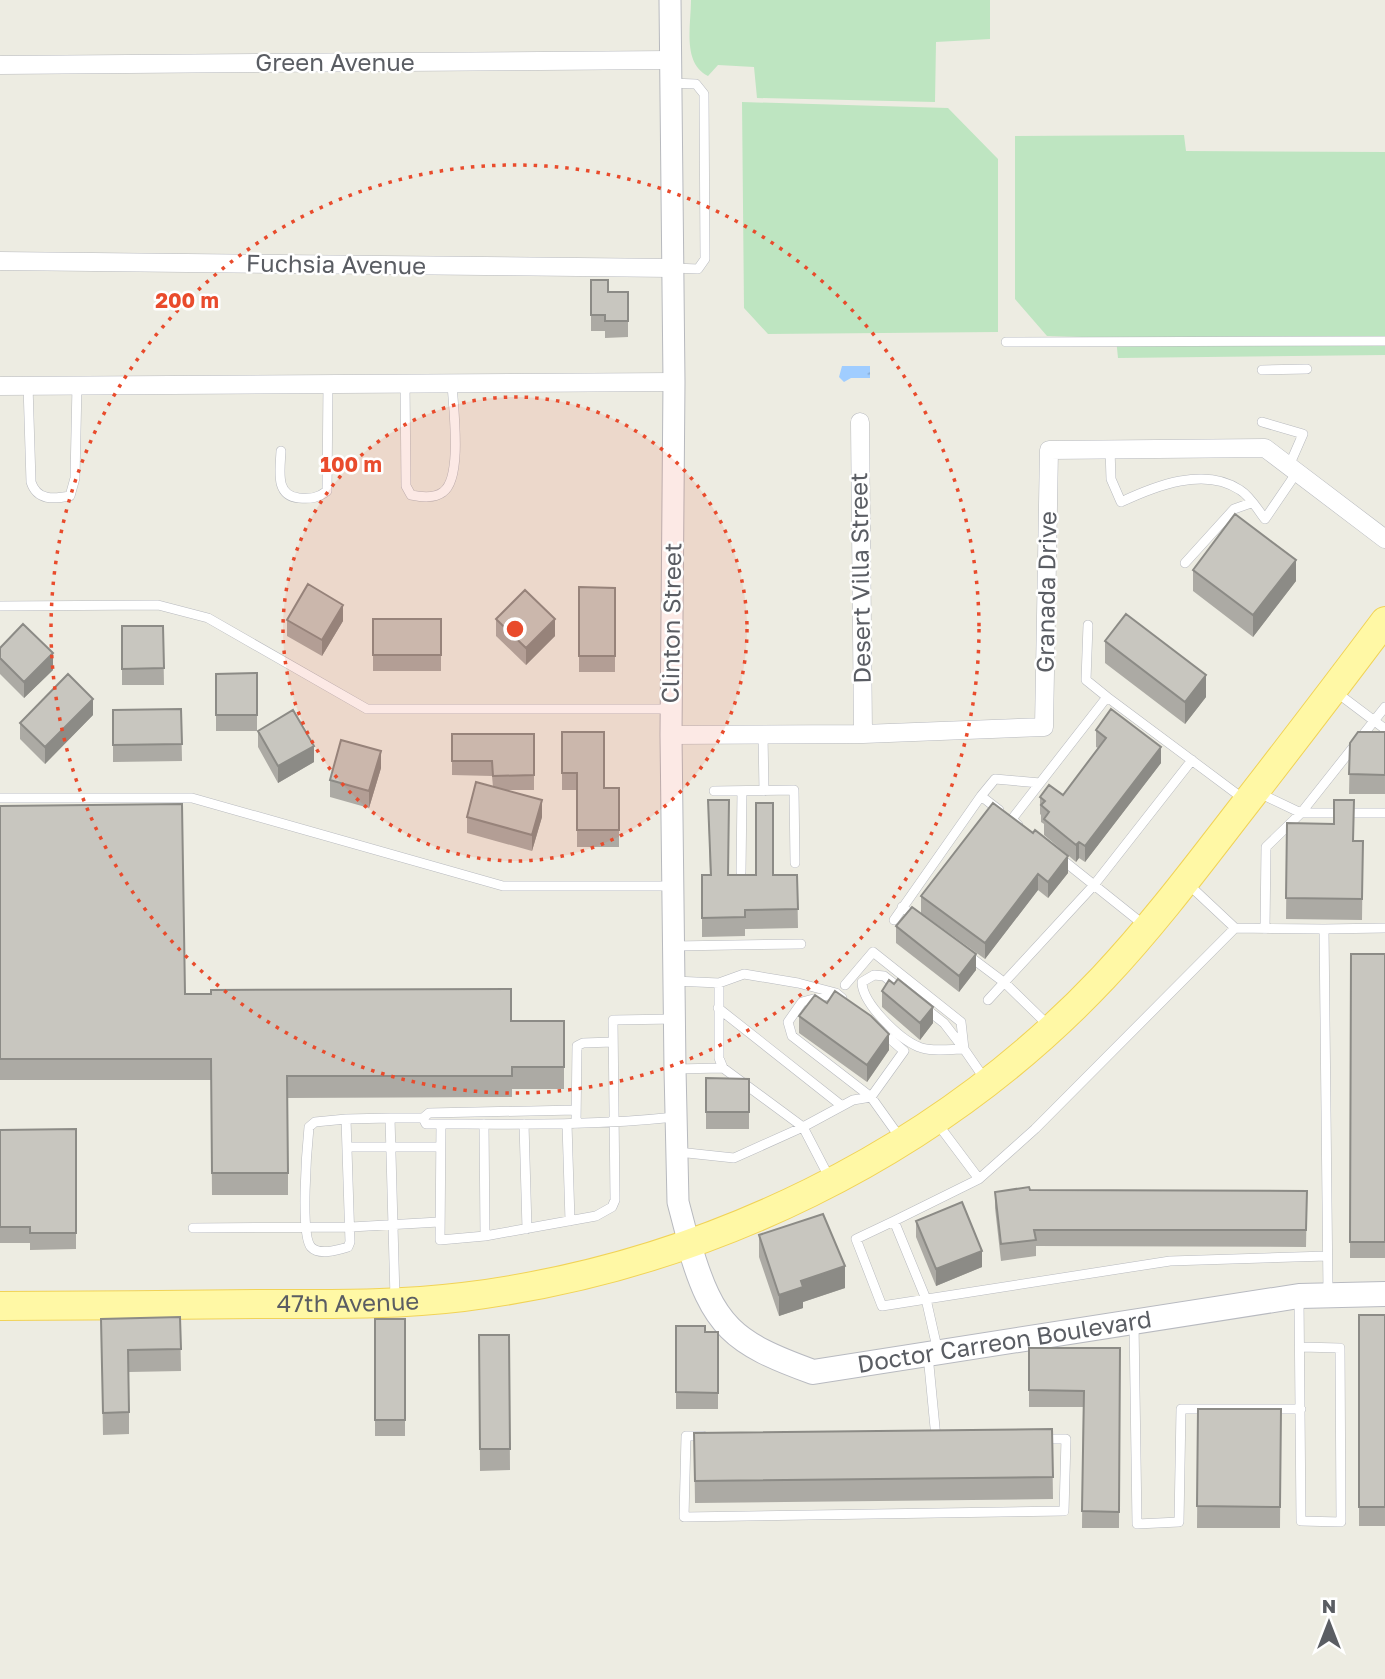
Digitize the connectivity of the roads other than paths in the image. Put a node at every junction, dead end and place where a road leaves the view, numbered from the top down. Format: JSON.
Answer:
{"nodes":[{"id":1,"x":670,"y":0,"type":"edge"},
{"id":2,"x":670,"y":60,"type":"junction"},
{"id":3,"x":0,"y":65,"type":"edge"},
{"id":4,"x":671,"y":83,"type":"junction"},
{"id":5,"x":0,"y":261,"type":"edge"},
{"id":6,"x":672,"y":268,"type":"junction"},
{"id":7,"x":1385,"y":341,"type":"edge"},
{"id":8,"x":1006,"y":342,"type":"dead end"},
{"id":9,"x":1307,"y":369,"type":"dead end"},
{"id":10,"x":1262,"y":370,"type":"dead end"},
{"id":11,"x":674,"y":382,"type":"junction"},
{"id":12,"x":405,"y":383,"type":"junction"},
{"id":13,"x":452,"y":383,"type":"junction"},
{"id":14,"x":328,"y":384,"type":"junction"},
{"id":15,"x":28,"y":385,"type":"junction"},
{"id":16,"x":77,"y":385,"type":"junction"},
{"id":17,"x":0,"y":386,"type":"edge"},
{"id":18,"x":860,"y":422,"type":"dead end"},
{"id":19,"x":1262,"y":422,"type":"dead end"},
{"id":20,"x":1110,"y":449,"type":"junction"},
{"id":21,"x":281,"y":451,"type":"dead end"},
{"id":22,"x":1293,"y":469,"type":"junction"},
{"id":23,"x":1251,"y":503,"type":"junction"},
{"id":24,"x":1383,"y":535,"type":"edge"},
{"id":25,"x":1185,"y":562,"type":"dead end"},
{"id":26,"x":0,"y":606,"type":"edge"},
{"id":27,"x":1385,"y":621,"type":"edge"},
{"id":28,"x":1088,"y":625,"type":"dead end"},
{"id":29,"x":1334,"y":690,"type":"junction"},
{"id":30,"x":1107,"y":697,"type":"junction"},
{"id":31,"x":1385,"y":707,"type":"edge"},
{"id":32,"x":671,"y":709,"type":"junction"},
{"id":33,"x":1373,"y":722,"type":"junction"},
{"id":34,"x":1385,"y":729,"type":"edge"},
{"id":35,"x":863,"y":734,"type":"junction"},
{"id":36,"x":671,"y":735,"type":"junction"},
{"id":37,"x":763,"y":735,"type":"junction"},
{"id":38,"x":1192,"y":760,"type":"junction"},
{"id":39,"x":1040,"y":783,"type":"junction"},
{"id":40,"x":713,"y":791,"type":"dead end"},
{"id":41,"x":741,"y":791,"type":"junction"},
{"id":42,"x":764,"y":791,"type":"junction"},
{"id":43,"x":981,"y":796,"type":"junction"},
{"id":44,"x":1251,"y":797,"type":"junction"},
{"id":45,"x":0,"y":798,"type":"edge"},
{"id":46,"x":1301,"y":813,"type":"junction"},
{"id":47,"x":1385,"y":813,"type":"edge"},
{"id":48,"x":1012,"y":820,"type":"junction"},
{"id":49,"x":1022,"y":828,"type":"edge"},
{"id":50,"x":1053,"y":852,"type":"edge"},
{"id":51,"x":795,"y":863,"type":"dead end"},
{"id":52,"x":741,"y":872,"type":"edge"},
{"id":53,"x":1186,"y":881,"type":"junction"},
{"id":54,"x":1094,"y":885,"type":"junction"},
{"id":55,"x":673,"y":886,"type":"junction"},
{"id":56,"x":902,"y":907,"type":"junction"},
{"id":57,"x":894,"y":920,"type":"dead end"},
{"id":58,"x":923,"y":922,"type":"edge"},
{"id":59,"x":1148,"y":928,"type":"junction"},
{"id":60,"x":1235,"y":928,"type":"junction"},
{"id":61,"x":1385,"y":928,"type":"edge"},
{"id":62,"x":1265,"y":929,"type":"junction"},
{"id":63,"x":1324,"y":929,"type":"junction"},
{"id":64,"x":801,"y":944,"type":"dead end"},
{"id":65,"x":674,"y":946,"type":"junction"},
{"id":66,"x":964,"y":953,"type":"edge"},
{"id":67,"x":674,"y":981,"type":"junction"},
{"id":68,"x":1005,"y":983,"type":"junction"},
{"id":69,"x":719,"y":984,"type":"junction"},
{"id":70,"x":845,"y":985,"type":"dead end"},
{"id":71,"x":836,"y":993,"type":"junction"},
{"id":72,"x":988,"y":1000,"type":"dead end"},
{"id":73,"x":845,"y":1002,"type":"edge"},
{"id":74,"x":719,"y":1008,"type":"junction"},
{"id":75,"x":675,"y":1019,"type":"junction"},
{"id":76,"x":874,"y":1026,"type":"edge"},
{"id":77,"x":1052,"y":1028,"type":"junction"},
{"id":78,"x":613,"y":1042,"type":"junction"},
{"id":79,"x":964,"y":1049,"type":"junction"},
{"id":80,"x":723,"y":1068,"type":"junction"},
{"id":81,"x":676,"y":1069,"type":"junction"},
{"id":82,"x":987,"y":1082,"type":"junction"},
{"id":83,"x":872,"y":1097,"type":"junction"},
{"id":84,"x":842,"y":1106,"type":"junction"},
{"id":85,"x":576,"y":1110,"type":"junction"},
{"id":86,"x":676,"y":1117,"type":"junction"},
{"id":87,"x":390,"y":1118,"type":"junction"},
{"id":88,"x":423,"y":1118,"type":"junction"},
{"id":89,"x":346,"y":1119,"type":"junction"},
{"id":90,"x":933,"y":1119,"type":"junction"},
{"id":91,"x":441,"y":1124,"type":"junction"},
{"id":92,"x":484,"y":1124,"type":"junction"},
{"id":93,"x":524,"y":1124,"type":"junction"},
{"id":94,"x":571,"y":1124,"type":"junction"},
{"id":95,"x":615,"y":1124,"type":"junction"},
{"id":96,"x":803,"y":1127,"type":"junction"},
{"id":97,"x":902,"y":1140,"type":"junction"},
{"id":98,"x":348,"y":1147,"type":"junction"},
{"id":99,"x":392,"y":1147,"type":"junction"},
{"id":100,"x":439,"y":1147,"type":"junction"},
{"id":101,"x":677,"y":1152,"type":"junction"},
{"id":102,"x":979,"y":1180,"type":"junction"},
{"id":103,"x":832,"y":1181,"type":"junction"},
{"id":104,"x":570,"y":1221,"type":"junction"},
{"id":105,"x":894,"y":1221,"type":"junction"},
{"id":106,"x":439,"y":1222,"type":"junction"},
{"id":107,"x":393,"y":1226,"type":"junction"},
{"id":108,"x":351,"y":1227,"type":"junction"},
{"id":109,"x":193,"y":1228,"type":"dead end"},
{"id":110,"x":306,"y":1228,"type":"junction"},
{"id":111,"x":527,"y":1229,"type":"junction"},
{"id":112,"x":485,"y":1236,"type":"junction"},
{"id":113,"x":690,"y":1244,"type":"junction"},
{"id":114,"x":1328,"y":1256,"type":"junction"},
{"id":115,"x":1328,"y":1294,"type":"junction"},
{"id":116,"x":1385,"y":1294,"type":"edge"},
{"id":117,"x":1299,"y":1296,"type":"junction"},
{"id":118,"x":926,"y":1299,"type":"junction"},
{"id":119,"x":395,"y":1303,"type":"junction"},
{"id":120,"x":0,"y":1306,"type":"edge"},
{"id":121,"x":1135,"y":1321,"type":"junction"},
{"id":122,"x":1301,"y":1346,"type":"junction"},
{"id":123,"x":933,"y":1353,"type":"junction"},
{"id":124,"x":1301,"y":1409,"type":"junction"},
{"id":125,"x":714,"y":1436,"type":"edge"},
{"id":126,"x":922,"y":1438,"type":"edge"},
{"id":127,"x":936,"y":1438,"type":"junction"},
{"id":128,"x":950,"y":1438,"type":"edge"},
{"id":129,"x":1029,"y":1439,"type":"edge"}],
"edges":[{"from":1,"to":2,"type":"street","name":"Clinton Street"},
{"from":2,"to":3,"type":"street","name":"Green Avenue"},
{"from":2,"to":4,"type":"street","name":"Clinton Street"},
{"from":4,"to":6,"type":"street","name":"Clinton Street"},
{"from":4,"to":6,"type":"lane"},
{"from":5,"to":6,"type":"street","name":"Fuchsia Avenue"},
{"from":6,"to":11,"type":"street","name":"Clinton Street"},
{"from":7,"to":8,"type":"lane"},
{"from":9,"to":10,"type":"lane"},
{"from":11,"to":13,"type":"street"},
{"from":11,"to":32,"type":"street","name":"Clinton Street"},
{"from":12,"to":13,"type":"street"},
{"from":12,"to":13,"type":"lane"},
{"from":12,"to":14,"type":"street"},
{"from":14,"to":16,"type":"street"},
{"from":14,"to":21,"type":"lane"},
{"from":15,"to":16,"type":"street"},
{"from":15,"to":16,"type":"lane"},
{"from":15,"to":17,"type":"street"},
{"from":18,"to":35,"type":"street","name":"Desert Villa Street"},
{"from":19,"to":22,"type":"lane"},
{"from":20,"to":22,"type":"street","name":"Granada Drive"},
{"from":20,"to":23,"type":"lane"},
{"from":20,"to":35,"type":"street","name":"Granada Drive"},
{"from":22,"to":23,"type":"lane"},
{"from":22,"to":24,"type":"street","name":"Granada Drive"},
{"from":23,"to":25,"type":"lane"},
{"from":26,"to":32,"type":"lane"},
{"from":27,"to":29,"type":"main road","name":"47th Avenue"},
{"from":28,"to":30,"type":"lane"},
{"from":29,"to":33,"type":"lane"},
{"from":29,"to":44,"type":"main road","name":"47th Avenue"},
{"from":30,"to":38,"type":"lane"},
{"from":30,"to":39,"type":"lane"},
{"from":31,"to":33,"type":"lane"},
{"from":32,"to":36,"type":"street","name":"Clinton Street"},
{"from":33,"to":34,"type":"lane"},
{"from":33,"to":46,"type":"lane"},
{"from":35,"to":37,"type":"street","name":"Granada Drive"},
{"from":36,"to":37,"type":"street","name":"Granada Drive"},
{"from":36,"to":55,"type":"street","name":"Clinton Street"},
{"from":37,"to":42,"type":"lane"},
{"from":38,"to":44,"type":"lane"},
{"from":38,"to":54,"type":"lane"},
{"from":39,"to":43,"type":"lane"},
{"from":39,"to":48,"type":"lane"},
{"from":40,"to":41,"type":"lane"},
{"from":41,"to":42,"type":"lane"},
{"from":41,"to":52,"type":"lane"},
{"from":42,"to":51,"type":"lane"},
{"from":43,"to":48,"type":"lane"},
{"from":43,"to":56,"type":"lane"},
{"from":44,"to":46,"type":"lane"},
{"from":44,"to":53,"type":"main road","name":"47th Avenue"},
{"from":45,"to":55,"type":"lane"},
{"from":46,"to":47,"type":"lane"},
{"from":46,"to":62,"type":"lane"},
{"from":48,"to":49,"type":"lane"},
{"from":50,"to":54,"type":"lane"},
{"from":53,"to":59,"type":"main road","name":"47th Avenue"},
{"from":53,"to":60,"type":"lane"},
{"from":54,"to":59,"type":"lane"},
{"from":54,"to":68,"type":"lane"},
{"from":55,"to":65,"type":"street","name":"Clinton Street"},
{"from":56,"to":57,"type":"lane"},
{"from":56,"to":58,"type":"lane"},
{"from":59,"to":77,"type":"main road","name":"47th Avenue"},
{"from":60,"to":62,"type":"lane"},
{"from":60,"to":102,"type":"lane"},
{"from":61,"to":63,"type":"lane"},
{"from":62,"to":63,"type":"lane"},
{"from":63,"to":114,"type":"lane"},
{"from":64,"to":65,"type":"lane"},
{"from":65,"to":67,"type":"street","name":"Clinton Street"},
{"from":66,"to":68,"type":"lane"},
{"from":67,"to":69,"type":"lane"},
{"from":67,"to":75,"type":"street","name":"Clinton Street"},
{"from":68,"to":72,"type":"lane"},
{"from":68,"to":77,"type":"lane"},
{"from":69,"to":71,"type":"lane"},
{"from":69,"to":74,"type":"lane"},
{"from":70,"to":79,"type":"lane"},
{"from":71,"to":73,"type":"lane"},
{"from":71,"to":83,"type":"lane"},
{"from":74,"to":80,"type":"lane"},
{"from":74,"to":84,"type":"lane"},
{"from":75,"to":78,"type":"lane"},
{"from":75,"to":81,"type":"street","name":"Clinton Street"},
{"from":76,"to":83,"type":"lane"},
{"from":77,"to":82,"type":"main road","name":"47th Avenue"},
{"from":78,"to":85,"type":"lane"},
{"from":78,"to":95,"type":"lane"},
{"from":79,"to":79,"type":"lane"},
{"from":79,"to":82,"type":"lane"},
{"from":80,"to":81,"type":"lane"},
{"from":80,"to":96,"type":"lane"},
{"from":81,"to":86,"type":"street","name":"Clinton Street"},
{"from":82,"to":90,"type":"main road","name":"47th Avenue"},
{"from":83,"to":84,"type":"lane"},
{"from":83,"to":97,"type":"lane"},
{"from":84,"to":96,"type":"lane"},
{"from":85,"to":88,"type":"lane"},
{"from":85,"to":94,"type":"lane"},
{"from":86,"to":95,"type":"lane"},
{"from":86,"to":101,"type":"street","name":"Clinton Street"},
{"from":87,"to":88,"type":"lane"},
{"from":87,"to":89,"type":"lane"},
{"from":87,"to":99,"type":"lane"},
{"from":88,"to":91,"type":"lane"},
{"from":89,"to":98,"type":"lane"},
{"from":89,"to":110,"type":"lane"},
{"from":90,"to":97,"type":"main road","name":"47th Avenue"},
{"from":90,"to":102,"type":"lane"},
{"from":91,"to":92,"type":"lane"},
{"from":91,"to":100,"type":"lane"},
{"from":92,"to":93,"type":"lane"},
{"from":92,"to":112,"type":"lane"},
{"from":93,"to":94,"type":"lane"},
{"from":93,"to":111,"type":"lane"},
{"from":94,"to":95,"type":"lane"},
{"from":94,"to":104,"type":"lane"},
{"from":95,"to":104,"type":"lane"},
{"from":96,"to":101,"type":"lane"},
{"from":96,"to":103,"type":"lane"},
{"from":97,"to":103,"type":"main road","name":"47th Avenue"},
{"from":98,"to":99,"type":"lane"},
{"from":98,"to":108,"type":"lane"},
{"from":99,"to":100,"type":"lane"},
{"from":99,"to":107,"type":"lane"},
{"from":100,"to":106,"type":"lane"},
{"from":101,"to":113,"type":"street","name":"Clinton Street"},
{"from":102,"to":105,"type":"lane"},
{"from":103,"to":113,"type":"main road","name":"47th Avenue"},
{"from":104,"to":111,"type":"lane"},
{"from":105,"to":118,"type":"lane"},
{"from":105,"to":118,"type":"lane"},
{"from":106,"to":107,"type":"lane"},
{"from":106,"to":112,"type":"lane"},
{"from":107,"to":108,"type":"lane"},
{"from":107,"to":119,"type":"lane"},
{"from":108,"to":110,"type":"lane"},
{"from":108,"to":110,"type":"lane"},
{"from":109,"to":110,"type":"lane"},
{"from":111,"to":112,"type":"lane"},
{"from":113,"to":119,"type":"main road","name":"47th Avenue"},
{"from":113,"to":123,"type":"main road","name":"Doctor Carreon Boulevard"},
{"from":114,"to":115,"type":"lane"},
{"from":114,"to":118,"type":"lane"},
{"from":115,"to":116,"type":"main road","name":"Doctor Carreon Boulevard"},
{"from":115,"to":117,"type":"main road","name":"Doctor Carreon Boulevard"},
{"from":117,"to":121,"type":"main road","name":"Doctor Carreon Boulevard"},
{"from":117,"to":122,"type":"lane"},
{"from":118,"to":123,"type":"lane"},
{"from":119,"to":120,"type":"main road","name":"47th Avenue"},
{"from":121,"to":123,"type":"main road","name":"Doctor Carreon Boulevard"},
{"from":121,"to":124,"type":"lane"},
{"from":122,"to":124,"type":"lane"},
{"from":122,"to":124,"type":"lane"},
{"from":123,"to":127,"type":"lane"},
{"from":125,"to":129,"type":"lane"},
{"from":126,"to":127,"type":"lane"},
{"from":127,"to":128,"type":"lane"}]}
